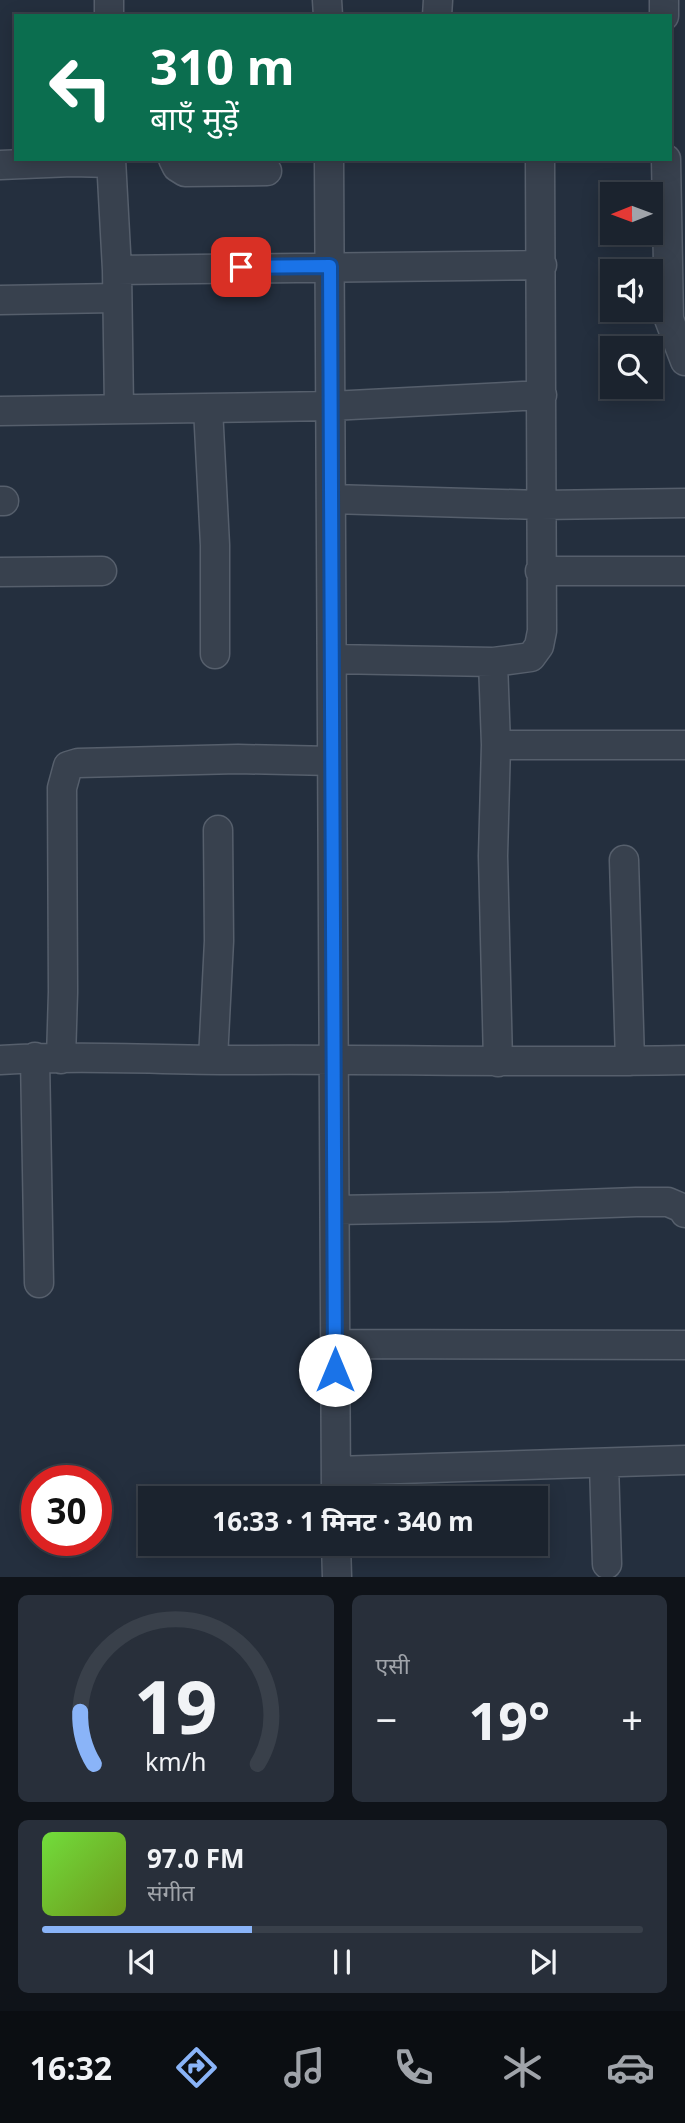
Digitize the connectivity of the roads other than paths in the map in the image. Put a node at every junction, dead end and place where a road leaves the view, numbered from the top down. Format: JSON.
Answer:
{"nodes":[{"id":1,"x":111,"y":161,"type":"edge"},
{"id":2,"x":174,"y":161,"type":"edge"},
{"id":3,"x":329,"y":161,"type":"edge"},
{"id":4,"x":540,"y":161,"type":"edge"},
{"id":5,"x":666,"y":161,"type":"edge"},
{"id":6,"x":0,"y":165,"type":"edge"},
{"id":7,"x":267,"y":171,"type":"dead end"},
{"id":8,"x":542,"y":265,"type":"junction"},
{"id":9,"x":330,"y":266,"type":"junction"},
{"id":10,"x":117,"y":284,"type":"junction"},
{"id":11,"x":0,"y":300,"type":"edge"},
{"id":12,"x":685,"y":361,"type":"edge"},
{"id":13,"x":542,"y":395,"type":"junction"},
{"id":14,"x":331,"y":406,"type":"junction"},
{"id":15,"x":208,"y":408,"type":"junction"},
{"id":16,"x":119,"y":409,"type":"junction"},
{"id":17,"x":0,"y":411,"type":"edge"},
{"id":18,"x":331,"y":499,"type":"junction"},
{"id":19,"x":685,"y":503,"type":"edge"},
{"id":20,"x":540,"y":505,"type":"junction"},
{"id":21,"x":685,"y":570,"type":"edge"},
{"id":22,"x":102,"y":571,"type":"dead end"},
{"id":23,"x":541,"y":571,"type":"junction"},
{"id":24,"x":0,"y":572,"type":"edge"},
{"id":25,"x":215,"y":654,"type":"dead end"},
{"id":26,"x":332,"y":659,"type":"junction"},
{"id":27,"x":494,"y":662,"type":"junction"},
{"id":28,"x":496,"y":745,"type":"junction"},
{"id":29,"x":685,"y":745,"type":"edge"},
{"id":30,"x":332,"y":761,"type":"junction"},
{"id":31,"x":218,"y":830,"type":"dead end"},
{"id":32,"x":624,"y":860,"type":"dead end"},
{"id":33,"x":48,"y":1058,"type":"junction"},
{"id":34,"x":333,"y":1058,"type":"junction"},
{"id":35,"x":213,"y":1059,"type":"junction"},
{"id":36,"x":0,"y":1060,"type":"edge"},
{"id":37,"x":685,"y":1060,"type":"edge"},
{"id":38,"x":630,"y":1061,"type":"junction"},
{"id":39,"x":498,"y":1062,"type":"junction"},
{"id":40,"x":336,"y":1210,"type":"junction"},
{"id":41,"x":685,"y":1213,"type":"edge"},
{"id":42,"x":39,"y":1283,"type":"dead end"},
{"id":43,"x":335,"y":1344,"type":"junction"},
{"id":44,"x":685,"y":1345,"type":"edge"},
{"id":45,"x":685,"y":1460,"type":"edge"},
{"id":46,"x":604,"y":1464,"type":"junction"},
{"id":47,"x":336,"y":1485,"type":"edge"},
{"id":48,"x":337,"y":1556,"type":"edge"},
{"id":49,"x":607,"y":1564,"type":"dead end"},
{"id":50,"x":337,"y":1577,"type":"edge"}],
"edges":[{"from":1,"to":6,"type":"street"},
{"from":1,"to":10,"type":"street"},
{"from":2,"to":7,"type":"street"},
{"from":3,"to":9,"type":"street"},
{"from":4,"to":8,"type":"street"},
{"from":5,"to":12,"type":"street"},
{"from":8,"to":9,"type":"street"},
{"from":8,"to":13,"type":"street"},
{"from":9,"to":10,"type":"street"},
{"from":9,"to":14,"type":"street"},
{"from":10,"to":11,"type":"street"},
{"from":10,"to":16,"type":"street"},
{"from":13,"to":14,"type":"street"},
{"from":13,"to":20,"type":"street"},
{"from":14,"to":15,"type":"street"},
{"from":14,"to":18,"type":"street"},
{"from":15,"to":16,"type":"street"},
{"from":15,"to":25,"type":"street"},
{"from":16,"to":17,"type":"street"},
{"from":18,"to":20,"type":"street"},
{"from":18,"to":26,"type":"street"},
{"from":19,"to":20,"type":"street"},
{"from":20,"to":23,"type":"street"},
{"from":21,"to":23,"type":"street"},
{"from":22,"to":24,"type":"street"},
{"from":23,"to":27,"type":"street"},
{"from":26,"to":27,"type":"street"},
{"from":26,"to":30,"type":"street"},
{"from":27,"to":28,"type":"street"},
{"from":28,"to":29,"type":"street"},
{"from":28,"to":39,"type":"street"},
{"from":30,"to":33,"type":"street"},
{"from":30,"to":34,"type":"street"},
{"from":31,"to":35,"type":"street"},
{"from":32,"to":38,"type":"street"},
{"from":33,"to":35,"type":"street"},
{"from":33,"to":36,"type":"street"},
{"from":33,"to":42,"type":"street"},
{"from":34,"to":35,"type":"street"},
{"from":34,"to":39,"type":"street"},
{"from":34,"to":40,"type":"street"},
{"from":37,"to":38,"type":"street"},
{"from":38,"to":39,"type":"street"},
{"from":40,"to":41,"type":"street"},
{"from":40,"to":43,"type":"street"},
{"from":43,"to":44,"type":"street"},
{"from":43,"to":47,"type":"street"},
{"from":45,"to":46,"type":"street"},
{"from":46,"to":47,"type":"street"},
{"from":46,"to":49,"type":"street"},
{"from":48,"to":50,"type":"street"}]}
